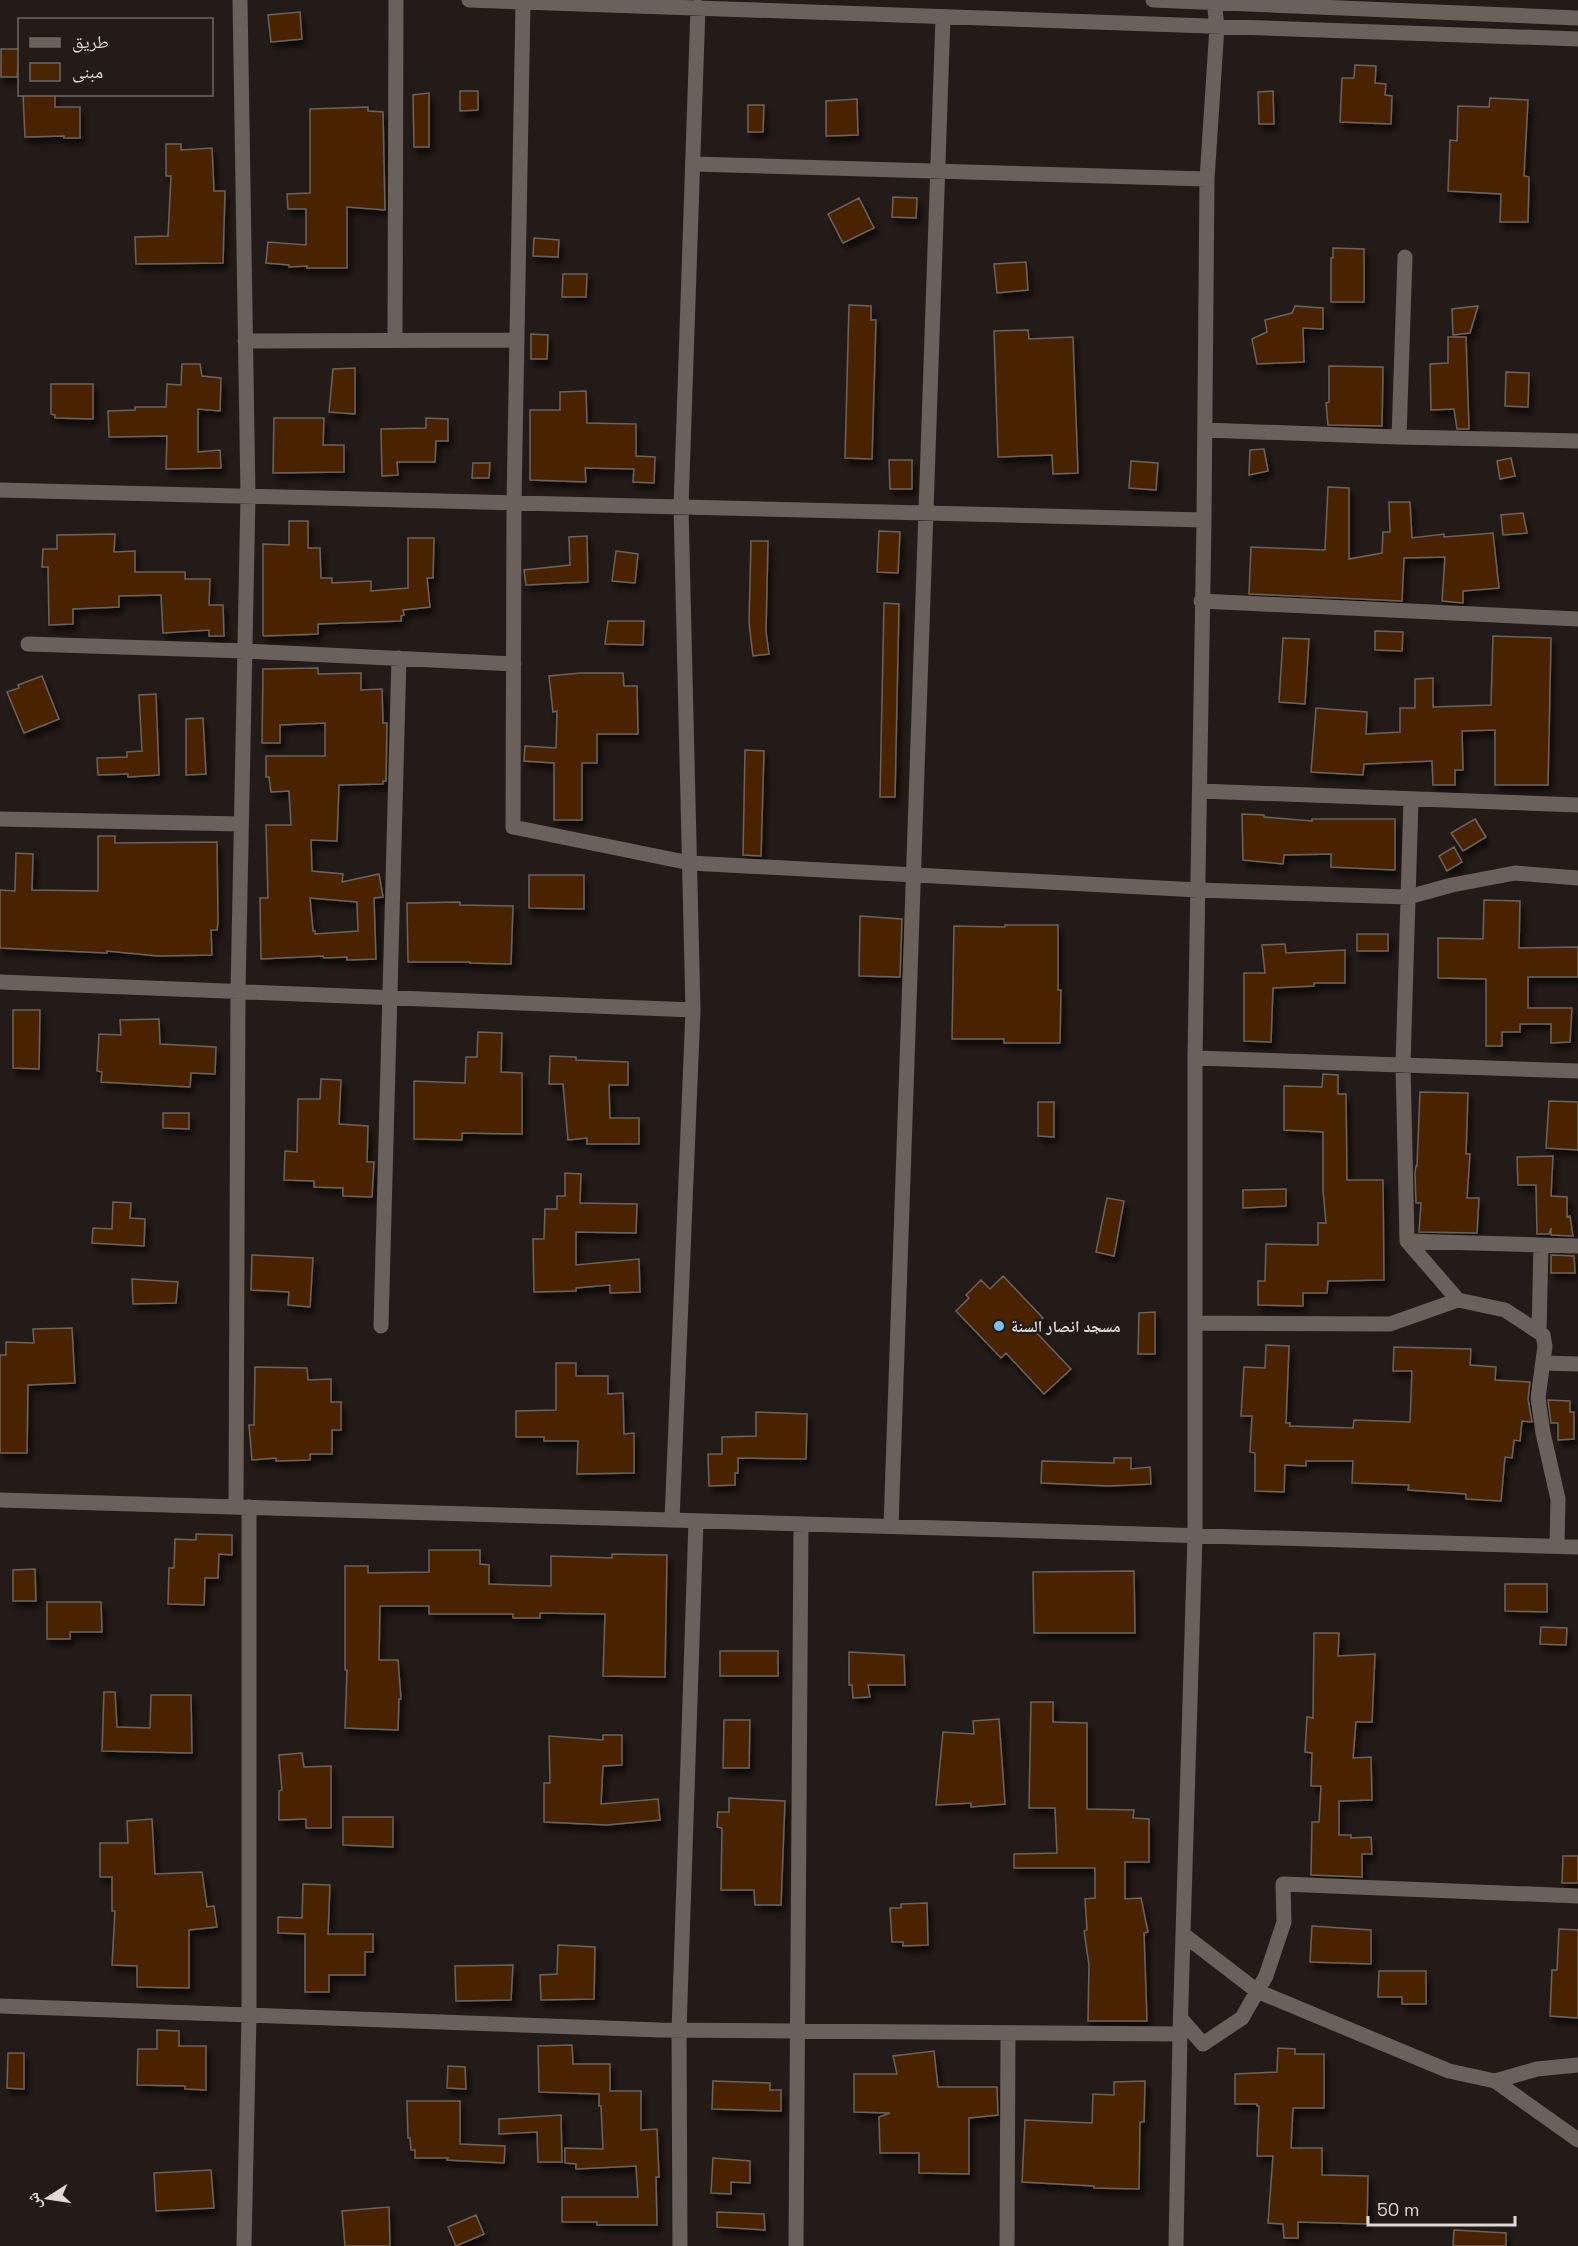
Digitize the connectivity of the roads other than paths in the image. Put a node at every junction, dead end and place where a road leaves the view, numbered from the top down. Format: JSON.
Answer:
{"nodes":[{"id":1,"x":240,"y":0,"type":"edge"},
{"id":2,"x":396,"y":0,"type":"edge"},
{"id":3,"x":468,"y":0,"type":"edge"},
{"id":4,"x":1153,"y":0,"type":"edge"},
{"id":5,"x":1214,"y":1,"type":"edge"},
{"id":6,"x":523,"y":2,"type":"junction"},
{"id":7,"x":698,"y":7,"type":"junction"},
{"id":8,"x":943,"y":17,"type":"junction"},
{"id":9,"x":1578,"y":18,"type":"edge"},
{"id":10,"x":1217,"y":27,"type":"junction"},
{"id":11,"x":1578,"y":39,"type":"edge"},
{"id":12,"x":693,"y":164,"type":"junction"},
{"id":13,"x":939,"y":171,"type":"junction"},
{"id":14,"x":1207,"y":179,"type":"junction"},
{"id":15,"x":1405,"y":257,"type":"dead end"},
{"id":16,"x":395,"y":340,"type":"junction"},
{"id":17,"x":517,"y":340,"type":"junction"},
{"id":18,"x":245,"y":341,"type":"junction"},
{"id":19,"x":1205,"y":430,"type":"junction"},
{"id":20,"x":1399,"y":437,"type":"junction"},
{"id":21,"x":1578,"y":441,"type":"edge"},
{"id":22,"x":0,"y":490,"type":"edge"},
{"id":23,"x":248,"y":496,"type":"junction"},
{"id":24,"x":514,"y":503,"type":"junction"},
{"id":25,"x":681,"y":507,"type":"junction"},
{"id":26,"x":927,"y":513,"type":"junction"},
{"id":27,"x":1204,"y":520,"type":"junction"},
{"id":28,"x":1201,"y":601,"type":"junction"},
{"id":29,"x":1578,"y":619,"type":"edge"},
{"id":30,"x":28,"y":644,"type":"dead end"},
{"id":31,"x":245,"y":651,"type":"junction"},
{"id":32,"x":399,"y":658,"type":"junction"},
{"id":33,"x":514,"y":664,"type":"junction"},
{"id":34,"x":1200,"y":791,"type":"junction"},
{"id":35,"x":1411,"y":799,"type":"junction"},
{"id":36,"x":1578,"y":805,"type":"edge"},
{"id":37,"x":0,"y":819,"type":"edge"},
{"id":38,"x":241,"y":824,"type":"junction"},
{"id":39,"x":690,"y":863,"type":"junction"},
{"id":40,"x":914,"y":875,"type":"junction"},
{"id":41,"x":1578,"y":878,"type":"edge"},
{"id":42,"x":1198,"y":890,"type":"junction"},
{"id":43,"x":1408,"y":897,"type":"junction"},
{"id":44,"x":0,"y":982,"type":"edge"},
{"id":45,"x":238,"y":992,"type":"junction"},
{"id":46,"x":390,"y":998,"type":"junction"},
{"id":47,"x":693,"y":1010,"type":"junction"},
{"id":48,"x":1195,"y":1058,"type":"junction"},
{"id":49,"x":1402,"y":1065,"type":"junction"},
{"id":50,"x":1578,"y":1071,"type":"edge"},
{"id":51,"x":1407,"y":1241,"type":"junction"},
{"id":52,"x":1541,"y":1245,"type":"junction"},
{"id":53,"x":1578,"y":1246,"type":"edge"},
{"id":54,"x":1458,"y":1300,"type":"junction"},
{"id":55,"x":1195,"y":1323,"type":"junction"},
{"id":56,"x":381,"y":1326,"type":"dead end"},
{"id":57,"x":1539,"y":1332,"type":"junction"},
{"id":58,"x":1543,"y":1363,"type":"junction"},
{"id":59,"x":1578,"y":1364,"type":"edge"},
{"id":60,"x":0,"y":1500,"type":"edge"},
{"id":61,"x":242,"y":1507,"type":"junction"},
{"id":62,"x":672,"y":1520,"type":"junction"},
{"id":63,"x":696,"y":1521,"type":"junction"},
{"id":64,"x":801,"y":1524,"type":"junction"},
{"id":65,"x":891,"y":1526,"type":"junction"},
{"id":66,"x":1195,"y":1535,"type":"junction"},
{"id":67,"x":1557,"y":1546,"type":"junction"},
{"id":68,"x":1578,"y":1547,"type":"edge"},
{"id":69,"x":1578,"y":1896,"type":"edge"},
{"id":70,"x":1184,"y":1935,"type":"junction"},
{"id":71,"x":1257,"y":1991,"type":"junction"},
{"id":72,"x":0,"y":2006,"type":"edge"},
{"id":73,"x":249,"y":2015,"type":"junction"},
{"id":74,"x":1181,"y":2027,"type":"junction"},
{"id":75,"x":679,"y":2031,"type":"junction"},
{"id":76,"x":798,"y":2031,"type":"junction"},
{"id":77,"x":1008,"y":2033,"type":"junction"},
{"id":78,"x":1578,"y":2065,"type":"edge"},
{"id":79,"x":1495,"y":2081,"type":"junction"},
{"id":80,"x":1578,"y":2140,"type":"edge"},
{"id":81,"x":244,"y":2246,"type":"edge"},
{"id":82,"x":680,"y":2246,"type":"edge"},
{"id":83,"x":796,"y":2246,"type":"edge"},
{"id":84,"x":1007,"y":2246,"type":"edge"},
{"id":85,"x":1176,"y":2246,"type":"edge"}],
"edges":[{"from":1,"to":18,"type":"street"},
{"from":2,"to":16,"type":"street"},
{"from":3,"to":6,"type":"street"},
{"from":4,"to":5,"type":"street"},
{"from":5,"to":9,"type":"street"},
{"from":5,"to":10,"type":"street"},
{"from":6,"to":7,"type":"street"},
{"from":6,"to":17,"type":"street"},
{"from":7,"to":8,"type":"street"},
{"from":7,"to":12,"type":"street"},
{"from":8,"to":10,"type":"street"},
{"from":8,"to":13,"type":"street"},
{"from":10,"to":11,"type":"street"},
{"from":10,"to":14,"type":"street"},
{"from":12,"to":13,"type":"street"},
{"from":12,"to":25,"type":"street"},
{"from":13,"to":14,"type":"street"},
{"from":13,"to":26,"type":"street"},
{"from":14,"to":19,"type":"street"},
{"from":15,"to":20,"type":"street"},
{"from":16,"to":17,"type":"street"},
{"from":16,"to":18,"type":"street"},
{"from":17,"to":24,"type":"street"},
{"from":18,"to":23,"type":"street"},
{"from":19,"to":20,"type":"street"},
{"from":19,"to":27,"type":"street"},
{"from":20,"to":21,"type":"street"},
{"from":22,"to":23,"type":"street"},
{"from":23,"to":24,"type":"street"},
{"from":23,"to":31,"type":"street"},
{"from":24,"to":25,"type":"street"},
{"from":24,"to":33,"type":"street"},
{"from":25,"to":26,"type":"street"},
{"from":25,"to":39,"type":"street"},
{"from":26,"to":27,"type":"street"},
{"from":26,"to":40,"type":"street"},
{"from":27,"to":28,"type":"street"},
{"from":28,"to":29,"type":"street"},
{"from":28,"to":34,"type":"street"},
{"from":30,"to":31,"type":"street"},
{"from":31,"to":32,"type":"street"},
{"from":31,"to":38,"type":"street"},
{"from":32,"to":33,"type":"street"},
{"from":32,"to":46,"type":"street"},
{"from":33,"to":39,"type":"street"},
{"from":34,"to":35,"type":"street"},
{"from":34,"to":42,"type":"street"},
{"from":35,"to":36,"type":"street"},
{"from":35,"to":43,"type":"street"},
{"from":37,"to":38,"type":"street"},
{"from":38,"to":45,"type":"street"},
{"from":39,"to":40,"type":"street"},
{"from":39,"to":47,"type":"street"},
{"from":40,"to":42,"type":"street"},
{"from":40,"to":65,"type":"street"},
{"from":41,"to":43,"type":"street"},
{"from":42,"to":43,"type":"street"},
{"from":42,"to":48,"type":"street"},
{"from":43,"to":49,"type":"street"},
{"from":44,"to":45,"type":"street"},
{"from":45,"to":46,"type":"street"},
{"from":45,"to":61,"type":"street"},
{"from":46,"to":47,"type":"street"},
{"from":46,"to":56,"type":"street"},
{"from":47,"to":62,"type":"street"},
{"from":48,"to":49,"type":"street"},
{"from":48,"to":55,"type":"street"},
{"from":49,"to":50,"type":"street"},
{"from":49,"to":51,"type":"street"},
{"from":51,"to":52,"type":"street"},
{"from":51,"to":54,"type":"street"},
{"from":52,"to":53,"type":"street"},
{"from":52,"to":57,"type":"street"},
{"from":54,"to":55,"type":"street"},
{"from":54,"to":57,"type":"street"},
{"from":55,"to":66,"type":"street"},
{"from":57,"to":58,"type":"street"},
{"from":58,"to":59,"type":"street"},
{"from":58,"to":67,"type":"street"},
{"from":60,"to":61,"type":"street"},
{"from":61,"to":62,"type":"street"},
{"from":61,"to":73,"type":"street"},
{"from":62,"to":63,"type":"street"},
{"from":63,"to":64,"type":"street"},
{"from":63,"to":75,"type":"street"},
{"from":64,"to":65,"type":"street"},
{"from":64,"to":76,"type":"street"},
{"from":65,"to":66,"type":"street"},
{"from":66,"to":67,"type":"street"},
{"from":66,"to":70,"type":"street"},
{"from":67,"to":68,"type":"street"},
{"from":69,"to":71,"type":"street"},
{"from":70,"to":71,"type":"street"},
{"from":70,"to":74,"type":"street"},
{"from":71,"to":74,"type":"street"},
{"from":71,"to":79,"type":"street"},
{"from":72,"to":73,"type":"street"},
{"from":73,"to":75,"type":"street"},
{"from":73,"to":81,"type":"street"},
{"from":74,"to":77,"type":"street"},
{"from":74,"to":85,"type":"street"},
{"from":75,"to":76,"type":"street"},
{"from":75,"to":82,"type":"street"},
{"from":76,"to":77,"type":"street"},
{"from":76,"to":83,"type":"street"},
{"from":77,"to":84,"type":"street"},
{"from":78,"to":79,"type":"street"},
{"from":79,"to":80,"type":"street"}]}
